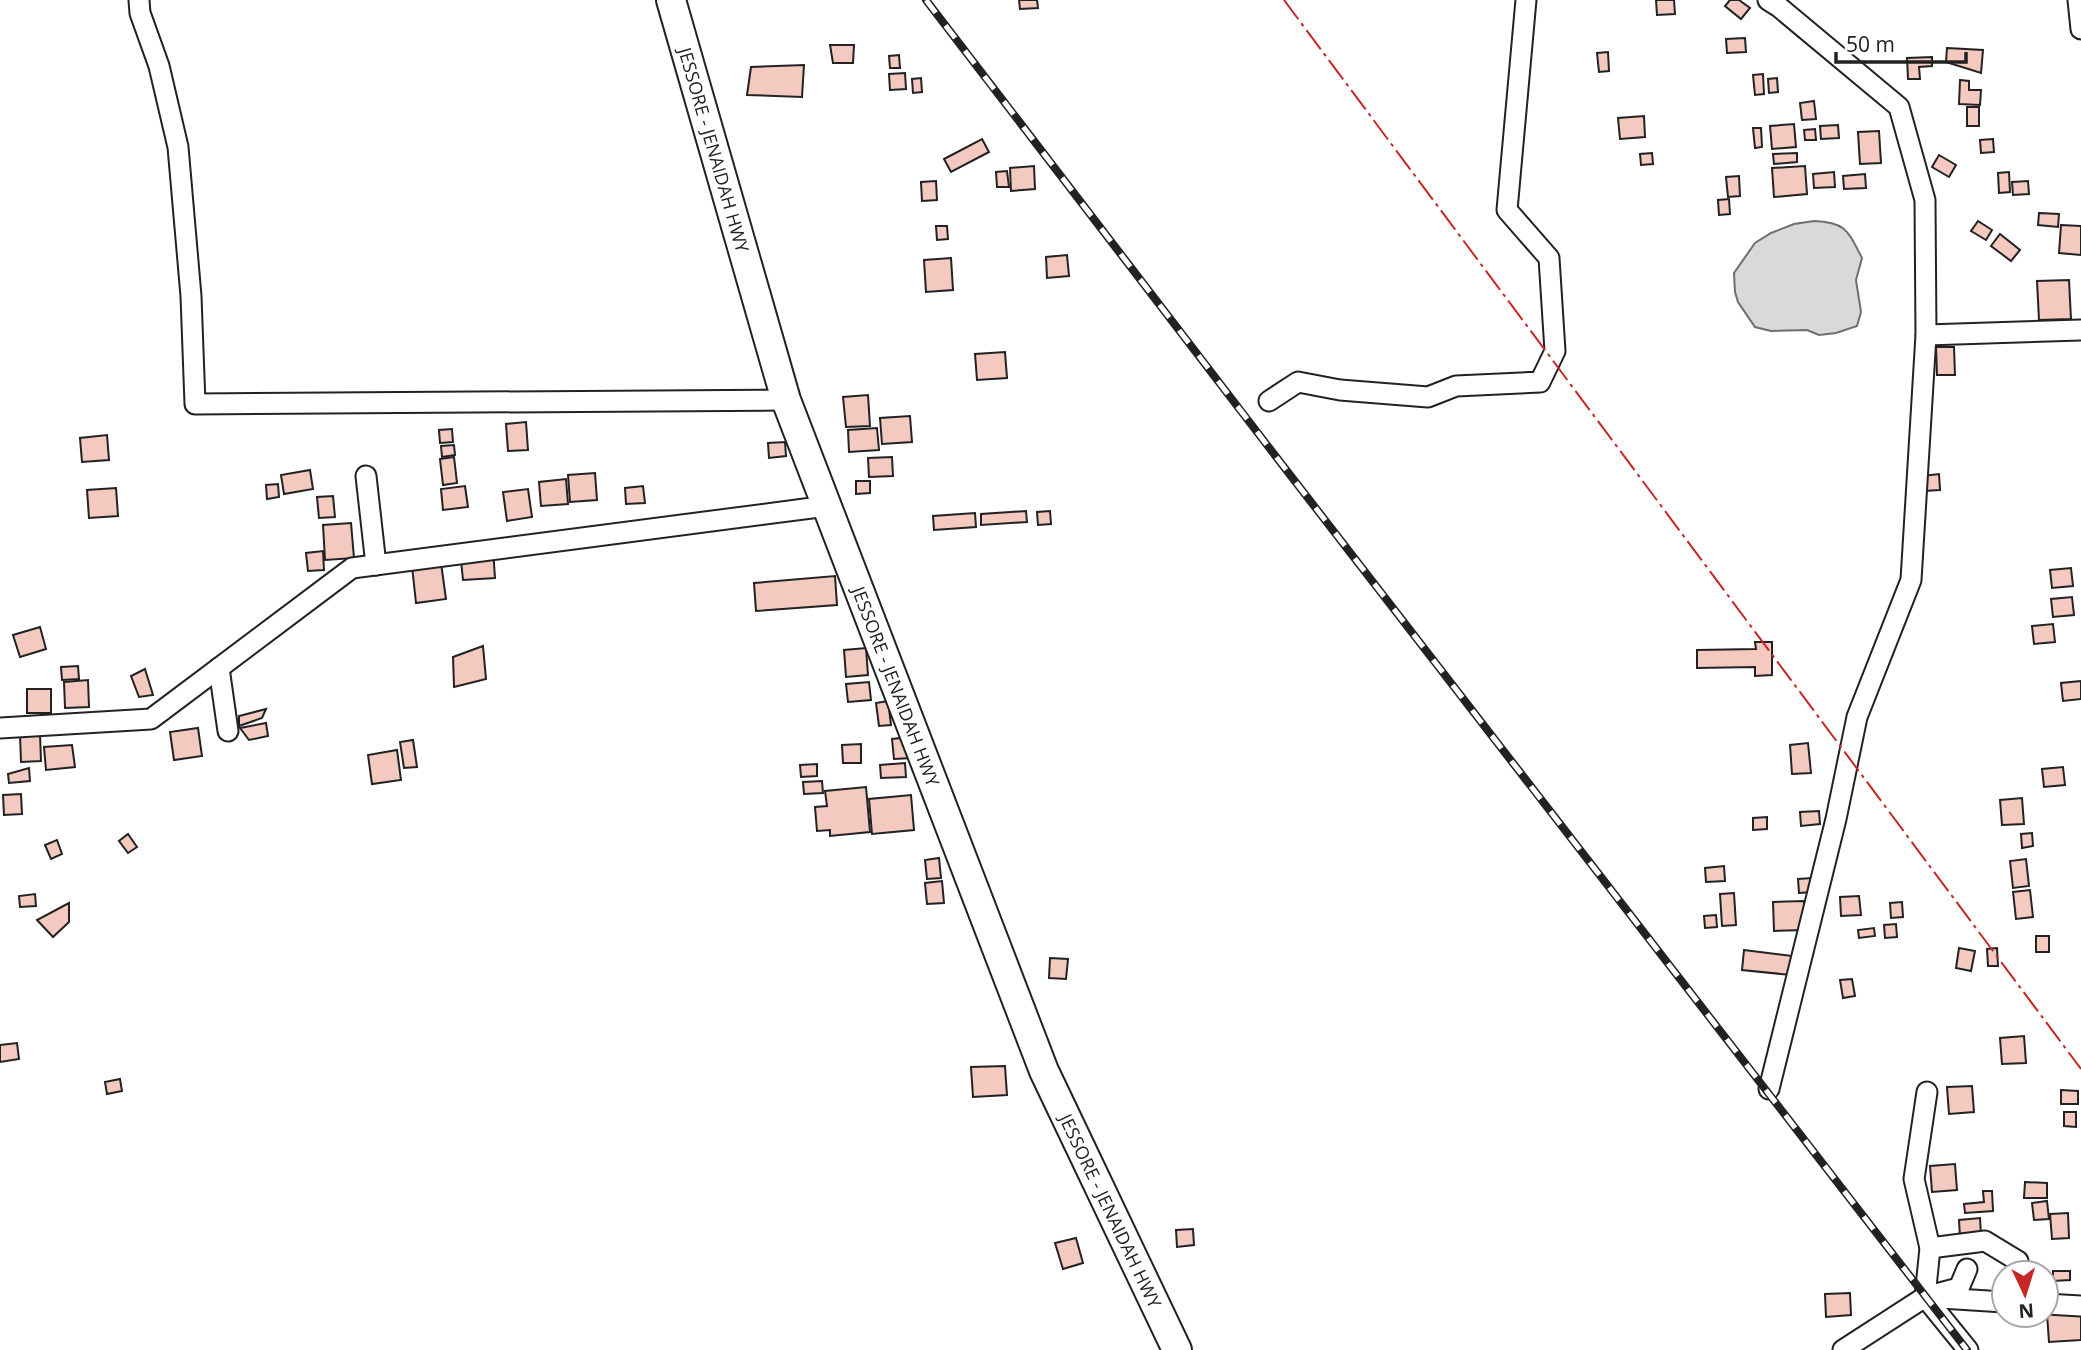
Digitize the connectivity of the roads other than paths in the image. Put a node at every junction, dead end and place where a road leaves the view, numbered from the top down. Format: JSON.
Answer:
{"nodes":[{"id":1,"x":139,"y":0,"type":"edge"},
{"id":2,"x":671,"y":0,"type":"edge"},
{"id":3,"x":1526,"y":0,"type":"edge"},
{"id":4,"x":2077,"y":0,"type":"edge"},
{"id":5,"x":1775,"y":2,"type":"edge"},
{"id":6,"x":2081,"y":29,"type":"edge"},
{"id":7,"x":2081,"y":330,"type":"edge"},
{"id":8,"x":1926,"y":335,"type":"junction"},
{"id":9,"x":786,"y":400,"type":"junction"},
{"id":10,"x":1269,"y":401,"type":"dead end"},
{"id":11,"x":366,"y":476,"type":"dead end"},
{"id":12,"x":827,"y":506,"type":"junction"},
{"id":13,"x":376,"y":565,"type":"junction"},
{"id":14,"x":219,"y":668,"type":"junction"},
{"id":15,"x":0,"y":728,"type":"edge"},
{"id":16,"x":228,"y":731,"type":"dead end"},
{"id":17,"x":1769,"y":1088,"type":"dead end"},
{"id":18,"x":1927,"y":1092,"type":"dead end"},
{"id":19,"x":1930,"y":1248,"type":"junction"},
{"id":20,"x":2015,"y":1259,"type":"edge"},
{"id":21,"x":1967,"y":1269,"type":"dead end"},
{"id":22,"x":1925,"y":1297,"type":"junction"},
{"id":23,"x":1990,"y":1300,"type":"edge"},
{"id":24,"x":2060,"y":1305,"type":"edge"},
{"id":25,"x":2081,"y":1306,"type":"edge"},
{"id":26,"x":1177,"y":1350,"type":"edge"},
{"id":27,"x":1843,"y":1350,"type":"edge"},
{"id":28,"x":1968,"y":1350,"type":"edge"}],
"edges":[{"from":1,"to":9,"type":"street"},
{"from":2,"to":9,"type":"highway","name":"JESSORE - JENAIDAH HWY"},
{"from":3,"to":10,"type":"street"},
{"from":4,"to":6,"type":"street"},
{"from":5,"to":8,"type":"street"},
{"from":7,"to":8,"type":"street"},
{"from":8,"to":17,"type":"street"},
{"from":9,"to":12,"type":"highway","name":"JESSORE - JENAIDAH HWY"},
{"from":11,"to":13,"type":"street"},
{"from":12,"to":13,"type":"street"},
{"from":12,"to":26,"type":"highway","name":"JESSORE - JENAIDAH HWY"},
{"from":13,"to":14,"type":"street"},
{"from":14,"to":15,"type":"street"},
{"from":14,"to":16,"type":"street"},
{"from":18,"to":19,"type":"street"},
{"from":19,"to":20,"type":"street"},
{"from":19,"to":22,"type":"street"},
{"from":21,"to":22,"type":"street"},
{"from":22,"to":23,"type":"street"},
{"from":22,"to":27,"type":"street"},
{"from":22,"to":28,"type":"street"},
{"from":24,"to":25,"type":"street"}]}
